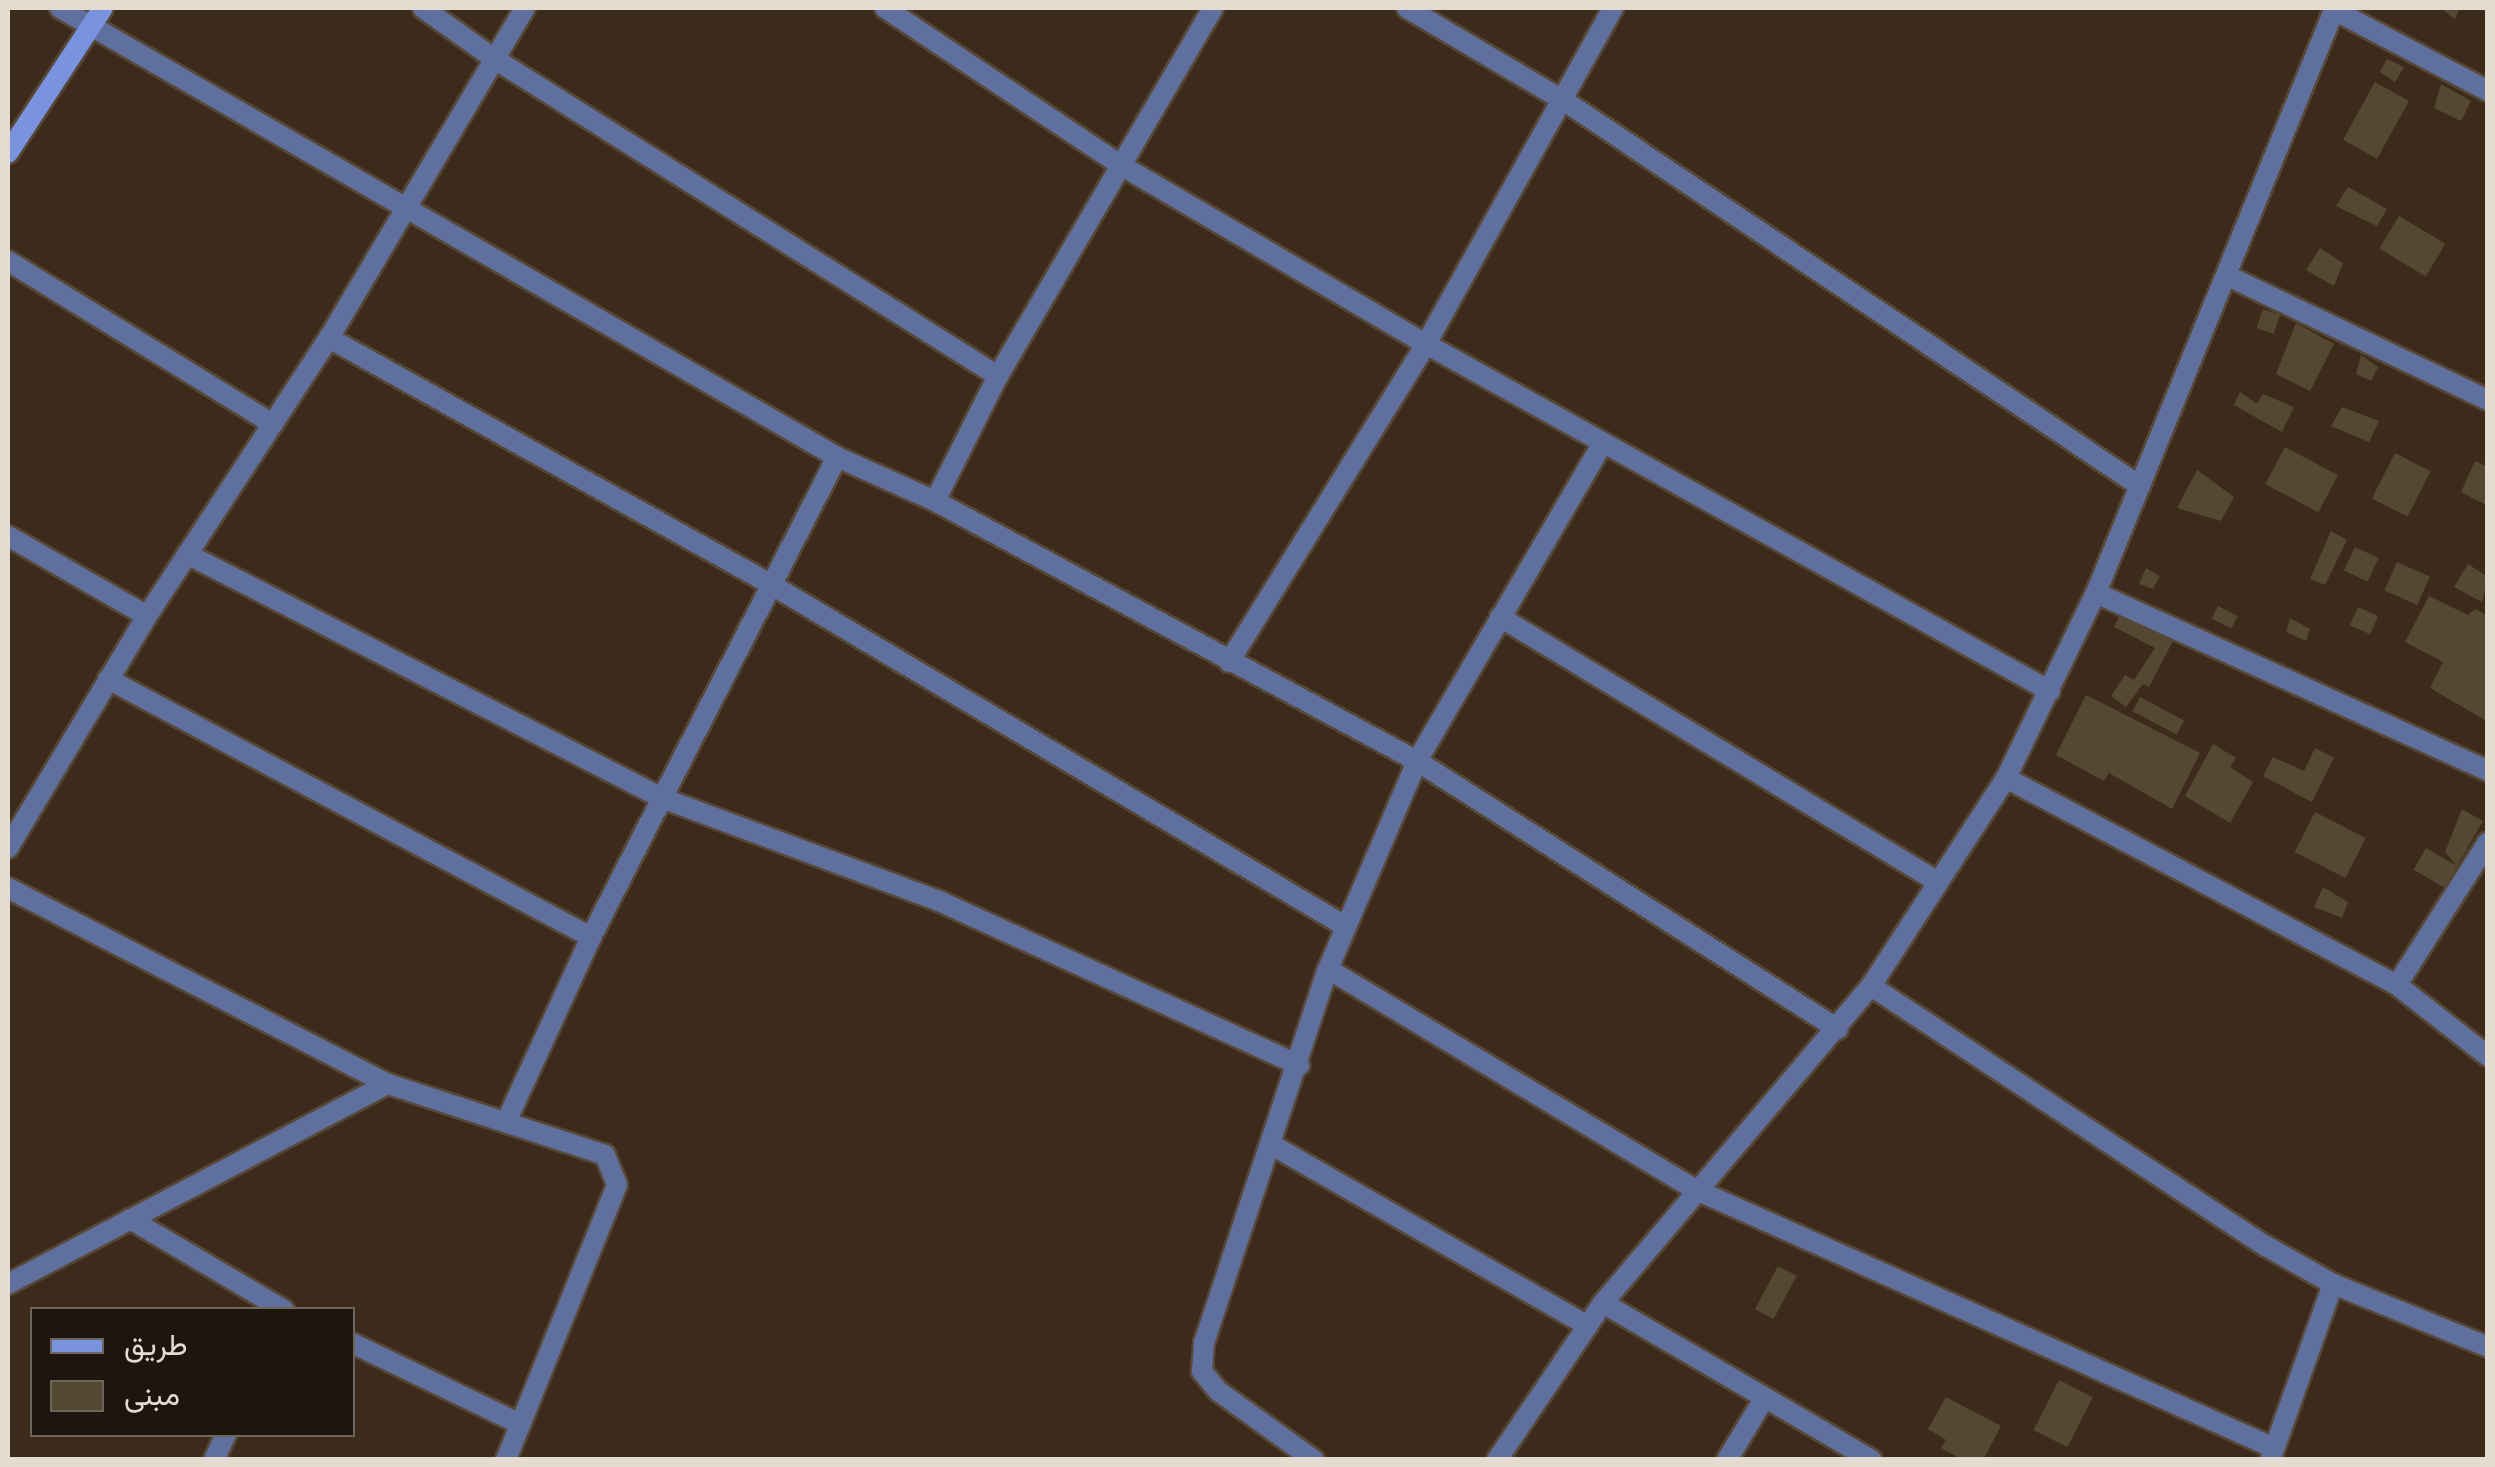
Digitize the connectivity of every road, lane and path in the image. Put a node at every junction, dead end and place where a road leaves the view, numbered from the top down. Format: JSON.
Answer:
{"nodes":[{"id":1,"x":60,"y":8,"type":"edge"},
{"id":2,"x":423,"y":8,"type":"edge"},
{"id":3,"x":525,"y":8,"type":"edge"},
{"id":4,"x":886,"y":8,"type":"edge"},
{"id":5,"x":1213,"y":8,"type":"edge"},
{"id":6,"x":1407,"y":8,"type":"edge"},
{"id":7,"x":1613,"y":8,"type":"edge"},
{"id":8,"x":2334,"y":9,"type":"edge"},
{"id":9,"x":98,"y":16,"type":"edge"},
{"id":10,"x":493,"y":58,"type":"junction"},
{"id":11,"x":2488,"y":91,"type":"edge"},
{"id":12,"x":1566,"y":102,"type":"junction"},
{"id":13,"x":8,"y":154,"type":"edge"},
{"id":14,"x":1118,"y":163,"type":"junction"},
{"id":15,"x":403,"y":211,"type":"junction"},
{"id":16,"x":8,"y":261,"type":"edge"},
{"id":17,"x":2230,"y":277,"type":"junction"},
{"id":18,"x":329,"y":338,"type":"junction"},
{"id":19,"x":1426,"y":344,"type":"junction"},
{"id":20,"x":998,"y":376,"type":"junction"},
{"id":21,"x":2488,"y":400,"type":"edge"},
{"id":22,"x":273,"y":424,"type":"junction"},
{"id":23,"x":1602,"y":445,"type":"junction"},
{"id":24,"x":837,"y":457,"type":"junction"},
{"id":25,"x":2140,"y":486,"type":"junction"},
{"id":26,"x":935,"y":501,"type":"junction"},
{"id":27,"x":8,"y":536,"type":"edge"},
{"id":28,"x":187,"y":554,"type":"junction"},
{"id":29,"x":772,"y":585,"type":"junction"},
{"id":30,"x":2096,"y":593,"type":"junction"},
{"id":31,"x":147,"y":616,"type":"junction"},
{"id":32,"x":1500,"y":617,"type":"junction"},
{"id":33,"x":1229,"y":662,"type":"junction"},
{"id":34,"x":108,"y":679,"type":"junction"},
{"id":35,"x":2050,"y":691,"type":"junction"},
{"id":36,"x":1417,"y":761,"type":"junction"},
{"id":37,"x":2486,"y":767,"type":"edge"},
{"id":38,"x":2006,"y":778,"type":"junction"},
{"id":39,"x":662,"y":798,"type":"junction"},
{"id":40,"x":2488,"y":842,"type":"edge"},
{"id":41,"x":8,"y":848,"type":"edge"},
{"id":42,"x":1938,"y":882,"type":"junction"},
{"id":43,"x":8,"y":888,"type":"edge"},
{"id":44,"x":1344,"y":926,"type":"junction"},
{"id":45,"x":590,"y":937,"type":"junction"},
{"id":46,"x":1328,"y":969,"type":"junction"},
{"id":47,"x":1871,"y":986,"type":"junction"},
{"id":48,"x":2397,"y":986,"type":"junction"},
{"id":49,"x":1838,"y":1029,"type":"junction"},
{"id":50,"x":2488,"y":1056,"type":"edge"},
{"id":51,"x":1299,"y":1065,"type":"junction"},
{"id":52,"x":388,"y":1084,"type":"junction"},
{"id":53,"x":506,"y":1122,"type":"junction"},
{"id":54,"x":1272,"y":1145,"type":"junction"},
{"id":55,"x":1694,"y":1189,"type":"junction"},
{"id":56,"x":130,"y":1220,"type":"junction"},
{"id":57,"x":8,"y":1284,"type":"edge"},
{"id":58,"x":2332,"y":1284,"type":"junction"},
{"id":59,"x":1604,"y":1303,"type":"junction"},
{"id":60,"x":279,"y":1307,"type":"edge"},
{"id":61,"x":1588,"y":1326,"type":"junction"},
{"id":62,"x":355,"y":1344,"type":"edge"},
{"id":63,"x":2488,"y":1348,"type":"edge"},
{"id":64,"x":1764,"y":1399,"type":"junction"},
{"id":65,"x":520,"y":1424,"type":"junction"},
{"id":66,"x":225,"y":1437,"type":"edge"},
{"id":67,"x":2272,"y":1454,"type":"edge"},
{"id":68,"x":508,"y":1459,"type":"edge"},
{"id":69,"x":214,"y":1460,"type":"edge"},
{"id":70,"x":1314,"y":1460,"type":"edge"},
{"id":71,"x":1497,"y":1460,"type":"edge"},
{"id":72,"x":1727,"y":1460,"type":"edge"},
{"id":73,"x":1872,"y":1460,"type":"edge"}],
"edges":[{"from":1,"to":9,"type":"street"},
{"from":2,"to":10,"type":"street"},
{"from":3,"to":10,"type":"street"},
{"from":4,"to":14,"type":"street"},
{"from":5,"to":14,"type":"street"},
{"from":6,"to":12,"type":"street"},
{"from":7,"to":12,"type":"street"},
{"from":8,"to":11,"type":"street"},
{"from":8,"to":17,"type":"street"},
{"from":9,"to":13,"type":"street"},
{"from":9,"to":15,"type":"street"},
{"from":10,"to":15,"type":"street"},
{"from":10,"to":20,"type":"street"},
{"from":12,"to":19,"type":"street"},
{"from":12,"to":25,"type":"street"},
{"from":14,"to":19,"type":"street"},
{"from":14,"to":20,"type":"street"},
{"from":15,"to":18,"type":"street"},
{"from":15,"to":24,"type":"street"},
{"from":16,"to":22,"type":"street"},
{"from":17,"to":21,"type":"street"},
{"from":17,"to":25,"type":"street"},
{"from":18,"to":22,"type":"street"},
{"from":18,"to":29,"type":"street"},
{"from":19,"to":23,"type":"street"},
{"from":19,"to":33,"type":"street"},
{"from":20,"to":26,"type":"street"},
{"from":22,"to":28,"type":"street"},
{"from":23,"to":32,"type":"street"},
{"from":23,"to":35,"type":"street"},
{"from":24,"to":26,"type":"street"},
{"from":24,"to":29,"type":"street"},
{"from":25,"to":30,"type":"street"},
{"from":26,"to":33,"type":"street"},
{"from":27,"to":31,"type":"street"},
{"from":28,"to":31,"type":"street"},
{"from":28,"to":39,"type":"street"},
{"from":29,"to":39,"type":"street"},
{"from":29,"to":44,"type":"street"},
{"from":30,"to":35,"type":"street"},
{"from":30,"to":37,"type":"street"},
{"from":31,"to":34,"type":"street"},
{"from":32,"to":36,"type":"street"},
{"from":32,"to":42,"type":"street"},
{"from":33,"to":36,"type":"street"},
{"from":34,"to":41,"type":"street"},
{"from":34,"to":45,"type":"street"},
{"from":35,"to":38,"type":"street"},
{"from":36,"to":44,"type":"street"},
{"from":36,"to":49,"type":"street"},
{"from":38,"to":42,"type":"street"},
{"from":38,"to":48,"type":"street"},
{"from":39,"to":45,"type":"street"},
{"from":39,"to":51,"type":"street"},
{"from":40,"to":48,"type":"street"},
{"from":42,"to":47,"type":"street"},
{"from":43,"to":52,"type":"street"},
{"from":44,"to":46,"type":"street"},
{"from":45,"to":53,"type":"street"},
{"from":46,"to":51,"type":"street"},
{"from":46,"to":55,"type":"street"},
{"from":47,"to":49,"type":"street"},
{"from":47,"to":58,"type":"street"},
{"from":48,"to":50,"type":"street"},
{"from":49,"to":55,"type":"street"},
{"from":51,"to":54,"type":"street"},
{"from":52,"to":53,"type":"street"},
{"from":52,"to":56,"type":"street"},
{"from":53,"to":65,"type":"street"},
{"from":54,"to":61,"type":"street"},
{"from":54,"to":70,"type":"street"},
{"from":55,"to":59,"type":"street"},
{"from":55,"to":67,"type":"street"},
{"from":56,"to":57,"type":"street"},
{"from":56,"to":60,"type":"street"},
{"from":58,"to":63,"type":"street"},
{"from":58,"to":67,"type":"street"},
{"from":59,"to":61,"type":"street"},
{"from":59,"to":64,"type":"street"},
{"from":61,"to":71,"type":"street"},
{"from":62,"to":65,"type":"street"},
{"from":64,"to":72,"type":"street"},
{"from":64,"to":73,"type":"street"},
{"from":65,"to":68,"type":"street"},
{"from":66,"to":69,"type":"street"}]}
